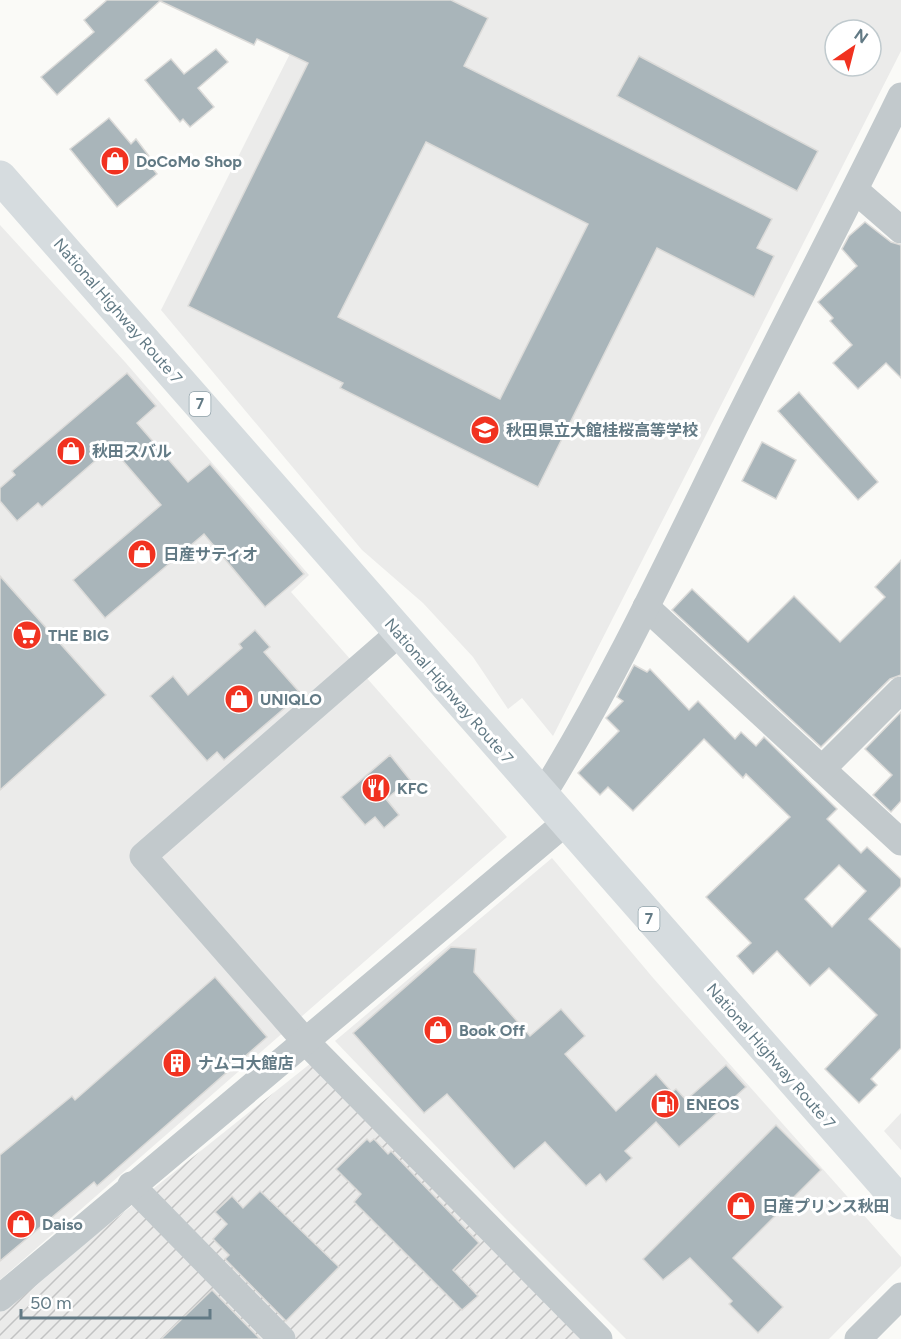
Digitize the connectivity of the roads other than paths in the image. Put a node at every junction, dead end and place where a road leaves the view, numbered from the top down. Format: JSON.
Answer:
{"nodes":[{"id":1,"x":901,"y":96,"type":"edge"},
{"id":2,"x":0,"y":177,"type":"edge"},
{"id":3,"x":855,"y":190,"type":"junction"},
{"id":4,"x":901,"y":230,"type":"edge"},
{"id":5,"x":646,"y":608,"type":"junction"},
{"id":6,"x":398,"y":634,"type":"junction"},
{"id":7,"x":901,"y":690,"type":"edge"},
{"id":8,"x":822,"y":770,"type":"junction"},
{"id":9,"x":542,"y":796,"type":"junction"},
{"id":10,"x":565,"y":823,"type":"junction"},
{"id":11,"x":901,"y":842,"type":"edge"},
{"id":12,"x":306,"y":1042,"type":"junction"},
{"id":13,"x":131,"y":1185,"type":"junction"},
{"id":14,"x":901,"y":1203,"type":"edge"},
{"id":15,"x":901,"y":1296,"type":"edge"},
{"id":16,"x":0,"y":1299,"type":"edge"},
{"id":17,"x":282,"y":1339,"type":"edge"},
{"id":18,"x":599,"y":1339,"type":"edge"},
{"id":19,"x":858,"y":1339,"type":"edge"}],
"edges":[{"from":1,"to":3,"type":"street"},
{"from":2,"to":6,"type":"highway","name":"National Highway Route 7","number":"7"},
{"from":3,"to":4,"type":"street"},
{"from":3,"to":5,"type":"street"},
{"from":5,"to":8,"type":"street"},
{"from":5,"to":9,"type":"street"},
{"from":6,"to":9,"type":"highway","name":"National Highway Route 7","number":"7"},
{"from":6,"to":12,"type":"street"},
{"from":7,"to":8,"type":"street"},
{"from":8,"to":11,"type":"street"},
{"from":9,"to":10,"type":"highway","name":"National Highway Route 7","number":"7"},
{"from":10,"to":12,"type":"street"},
{"from":10,"to":14,"type":"highway","name":"National Highway Route 7","number":"7"},
{"from":12,"to":13,"type":"street"},
{"from":12,"to":18,"type":"street"},
{"from":13,"to":16,"type":"street"},
{"from":13,"to":17,"type":"street"},
{"from":15,"to":19,"type":"street"}]}
